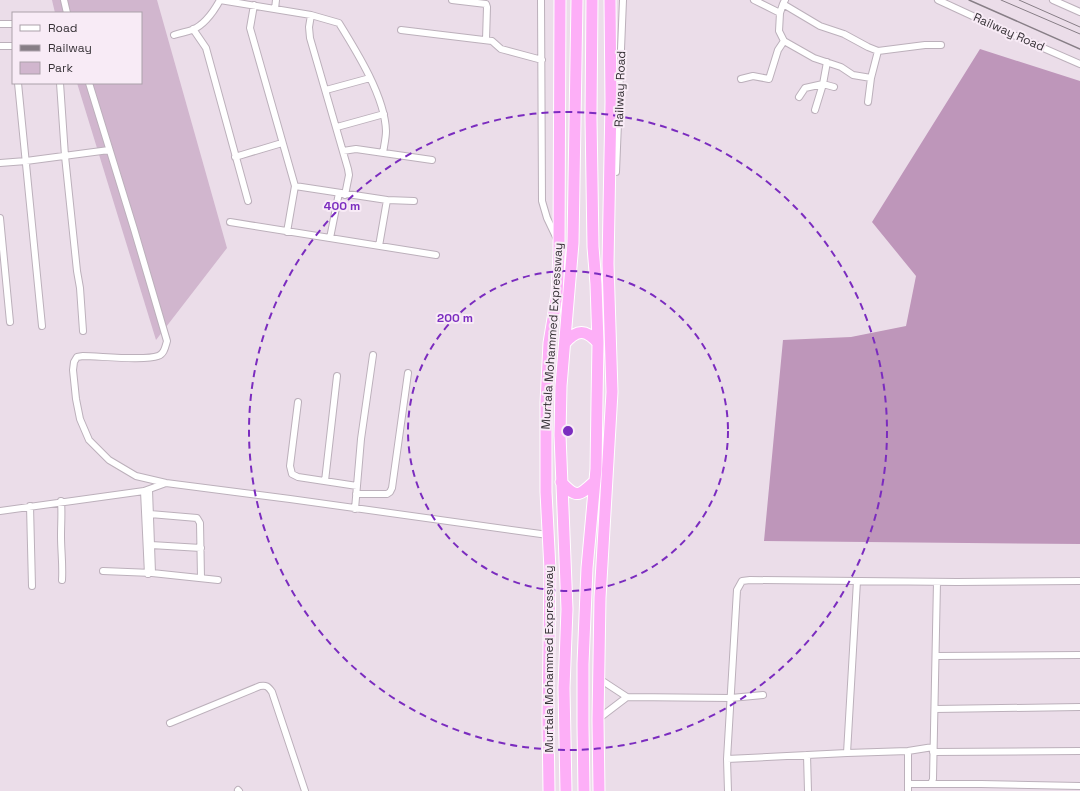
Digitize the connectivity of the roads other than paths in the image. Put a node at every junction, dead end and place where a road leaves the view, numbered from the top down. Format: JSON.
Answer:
{"nodes":[{"id":1,"x":64,"y":0,"type":"edge"},
{"id":2,"x":220,"y":0,"type":"edge"},
{"id":3,"x":276,"y":0,"type":"edge"},
{"id":4,"x":452,"y":0,"type":"edge"},
{"id":5,"x":542,"y":0,"type":"edge"},
{"id":6,"x":560,"y":0,"type":"edge"},
{"id":7,"x":577,"y":0,"type":"edge"},
{"id":8,"x":610,"y":0,"type":"edge"},
{"id":9,"x":624,"y":0,"type":"edge"},
{"id":10,"x":754,"y":0,"type":"edge"},
{"id":11,"x":938,"y":0,"type":"edge"},
{"id":12,"x":1053,"y":0,"type":"edge"},
{"id":13,"x":784,"y":2,"type":"edge"},
{"id":14,"x":593,"y":3,"type":"edge"},
{"id":15,"x":254,"y":6,"type":"junction"},
{"id":16,"x":275,"y":9,"type":"junction"},
{"id":17,"x":68,"y":12,"type":"edge"},
{"id":18,"x":1080,"y":12,"type":"edge"},
{"id":19,"x":780,"y":13,"type":"junction"},
{"id":20,"x":311,"y":16,"type":"junction"},
{"id":21,"x":0,"y":24,"type":"edge"},
{"id":22,"x":12,"y":24,"type":"edge"},
{"id":23,"x":193,"y":29,"type":"junction"},
{"id":24,"x":401,"y":30,"type":"dead end"},
{"id":25,"x":174,"y":35,"type":"dead end"},
{"id":26,"x":486,"y":40,"type":"junction"},
{"id":27,"x":784,"y":41,"type":"junction"},
{"id":28,"x":941,"y":45,"type":"dead end"},
{"id":29,"x":0,"y":46,"type":"edge"},
{"id":30,"x":12,"y":46,"type":"edge"},
{"id":31,"x":878,"y":51,"type":"junction"},
{"id":32,"x":542,"y":60,"type":"junction"},
{"id":33,"x":827,"y":62,"type":"junction"},
{"id":34,"x":1080,"y":64,"type":"edge"},
{"id":35,"x":560,"y":73,"type":"junction"},
{"id":36,"x":370,"y":78,"type":"junction"},
{"id":37,"x":871,"y":78,"type":"junction"},
{"id":38,"x":741,"y":79,"type":"dead end"},
{"id":39,"x":18,"y":84,"type":"edge"},
{"id":40,"x":60,"y":84,"type":"edge"},
{"id":41,"x":88,"y":84,"type":"edge"},
{"id":42,"x":823,"y":84,"type":"junction"},
{"id":43,"x":834,"y":87,"type":"dead end"},
{"id":44,"x":326,"y":90,"type":"junction"},
{"id":45,"x":799,"y":97,"type":"dead end"},
{"id":46,"x":868,"y":102,"type":"dead end"},
{"id":47,"x":815,"y":110,"type":"dead end"},
{"id":48,"x":384,"y":114,"type":"junction"},
{"id":49,"x":337,"y":127,"type":"junction"},
{"id":50,"x":575,"y":136,"type":"junction"},
{"id":51,"x":282,"y":143,"type":"junction"},
{"id":52,"x":109,"y":150,"type":"junction"},
{"id":53,"x":343,"y":151,"type":"junction"},
{"id":54,"x":383,"y":153,"type":"junction"},
{"id":55,"x":65,"y":156,"type":"junction"},
{"id":56,"x":235,"y":157,"type":"junction"},
{"id":57,"x":432,"y":160,"type":"dead end"},
{"id":58,"x":26,"y":161,"type":"junction"},
{"id":59,"x":0,"y":163,"type":"edge"},
{"id":60,"x":610,"y":172,"type":"junction"},
{"id":61,"x":295,"y":186,"type":"junction"},
{"id":62,"x":342,"y":194,"type":"junction"},
{"id":63,"x":387,"y":200,"type":"junction"},
{"id":64,"x":248,"y":201,"type":"dead end"},
{"id":65,"x":414,"y":201,"type":"dead end"},
{"id":66,"x":0,"y":218,"type":"edge"},
{"id":67,"x":230,"y":222,"type":"dead end"},
{"id":68,"x":287,"y":232,"type":"junction"},
{"id":69,"x":330,"y":238,"type":"junction"},
{"id":70,"x":559,"y":244,"type":"junction"},
{"id":71,"x":379,"y":246,"type":"junction"},
{"id":72,"x":436,"y":255,"type":"dead end"},
{"id":73,"x":572,"y":267,"type":"junction"},
{"id":74,"x":10,"y":322,"type":"dead end"},
{"id":75,"x":42,"y":326,"type":"dead end"},
{"id":76,"x":83,"y":331,"type":"dead end"},
{"id":77,"x":565,"y":343,"type":"junction"},
{"id":78,"x":598,"y":343,"type":"junction"},
{"id":79,"x":373,"y":355,"type":"dead end"},
{"id":80,"x":408,"y":373,"type":"dead end"},
{"id":81,"x":337,"y":376,"type":"dead end"},
{"id":82,"x":298,"y":402,"type":"dead end"},
{"id":83,"x":325,"y":481,"type":"junction"},
{"id":84,"x":595,"y":481,"type":"junction"},
{"id":85,"x":561,"y":482,"type":"junction"},
{"id":86,"x":166,"y":483,"type":"junction"},
{"id":87,"x":357,"y":486,"type":"junction"},
{"id":88,"x":146,"y":490,"type":"junction"},
{"id":89,"x":356,"y":494,"type":"junction"},
{"id":90,"x":61,"y":502,"type":"junction"},
{"id":91,"x":30,"y":506,"type":"junction"},
{"id":92,"x":355,"y":508,"type":"junction"},
{"id":93,"x":0,"y":511,"type":"edge"},
{"id":94,"x":150,"y":514,"type":"junction"},
{"id":95,"x":548,"y":535,"type":"junction"},
{"id":96,"x":151,"y":545,"type":"junction"},
{"id":97,"x":201,"y":548,"type":"junction"},
{"id":98,"x":103,"y":571,"type":"dead end"},
{"id":99,"x":150,"y":573,"type":"junction"},
{"id":100,"x":201,"y":578,"type":"junction"},
{"id":101,"x":62,"y":580,"type":"dead end"},
{"id":102,"x":218,"y":580,"type":"dead end"},
{"id":103,"x":1080,"y":580,"type":"edge"},
{"id":104,"x":857,"y":581,"type":"junction"},
{"id":105,"x":938,"y":582,"type":"junction"},
{"id":106,"x":32,"y":586,"type":"dead end"},
{"id":107,"x":1080,"y":655,"type":"edge"},
{"id":108,"x":936,"y":656,"type":"junction"},
{"id":109,"x":598,"y":678,"type":"junction"},
{"id":110,"x":763,"y":695,"type":"dead end"},
{"id":111,"x":627,"y":697,"type":"junction"},
{"id":112,"x":731,"y":698,"type":"junction"},
{"id":113,"x":1080,"y":707,"type":"edge"},
{"id":114,"x":935,"y":709,"type":"junction"},
{"id":115,"x":598,"y":720,"type":"junction"},
{"id":116,"x":170,"y":723,"type":"dead end"},
{"id":117,"x":933,"y":750,"type":"junction"},
{"id":118,"x":1080,"y":751,"type":"edge"},
{"id":119,"x":908,"y":752,"type":"junction"},
{"id":120,"x":847,"y":753,"type":"junction"},
{"id":121,"x":808,"y":754,"type":"junction"},
{"id":122,"x":728,"y":759,"type":"junction"},
{"id":123,"x":931,"y":784,"type":"junction"},
{"id":124,"x":1080,"y":786,"type":"edge"},
{"id":125,"x":908,"y":788,"type":"edge"},
{"id":126,"x":305,"y":791,"type":"edge"},
{"id":127,"x":549,"y":791,"type":"edge"},
{"id":128,"x":566,"y":791,"type":"edge"},
{"id":129,"x":584,"y":791,"type":"edge"},
{"id":130,"x":599,"y":791,"type":"edge"},
{"id":131,"x":728,"y":791,"type":"edge"},
{"id":132,"x":808,"y":791,"type":"edge"}],
"edges":[{"from":1,"to":17,"type":"street"},
{"from":2,"to":15,"type":"street"},
{"from":2,"to":23,"type":"street"},
{"from":3,"to":16,"type":"street"},
{"from":4,"to":26,"type":"street"},
{"from":5,"to":32,"type":"street"},
{"from":6,"to":35,"type":"highway","name":"Murtala Mohammed Expressway"},
{"from":7,"to":50,"type":"highway","name":"Murtala Mohammed Expressway"},
{"from":8,"to":60,"type":"highway"},
{"from":9,"to":60,"type":"street","name":"Railway Road"},
{"from":10,"to":19,"type":"street"},
{"from":11,"to":34,"type":"street","name":"Railway Road"},
{"from":12,"to":18,"type":"street"},
{"from":13,"to":19,"type":"street"},
{"from":13,"to":31,"type":"street"},
{"from":14,"to":78,"type":"highway"},
{"from":15,"to":16,"type":"street"},
{"from":15,"to":51,"type":"street"},
{"from":16,"to":20,"type":"street"},
{"from":19,"to":27,"type":"street"},
{"from":20,"to":36,"type":"street"},
{"from":20,"to":44,"type":"street"},
{"from":21,"to":22,"type":"street"},
{"from":23,"to":25,"type":"street"},
{"from":23,"to":56,"type":"street"},
{"from":24,"to":26,"type":"street"},
{"from":26,"to":32,"type":"street"},
{"from":27,"to":33,"type":"street"},
{"from":27,"to":38,"type":"street"},
{"from":28,"to":31,"type":"street"},
{"from":29,"to":30,"type":"street"},
{"from":31,"to":37,"type":"street"},
{"from":32,"to":70,"type":"street"},
{"from":33,"to":37,"type":"street"},
{"from":33,"to":42,"type":"street"},
{"from":35,"to":50,"type":"highway"},
{"from":35,"to":70,"type":"highway","name":"Murtala Mohammed Expressway"},
{"from":36,"to":44,"type":"street"},
{"from":36,"to":48,"type":"street"},
{"from":37,"to":46,"type":"street"},
{"from":39,"to":58,"type":"street"},
{"from":40,"to":55,"type":"street"},
{"from":41,"to":52,"type":"street"},
{"from":42,"to":43,"type":"street"},
{"from":42,"to":45,"type":"street"},
{"from":42,"to":47,"type":"street"},
{"from":44,"to":49,"type":"street"},
{"from":48,"to":49,"type":"street"},
{"from":48,"to":54,"type":"street"},
{"from":49,"to":53,"type":"street"},
{"from":50,"to":73,"type":"highway","name":"Murtala Mohammed Expressway"},
{"from":51,"to":56,"type":"street"},
{"from":51,"to":61,"type":"street"},
{"from":52,"to":55,"type":"street"},
{"from":52,"to":86,"type":"street"},
{"from":53,"to":54,"type":"street"},
{"from":53,"to":62,"type":"street"},
{"from":54,"to":57,"type":"street"},
{"from":55,"to":58,"type":"street"},
{"from":55,"to":76,"type":"street"},
{"from":56,"to":64,"type":"street"},
{"from":58,"to":59,"type":"street"},
{"from":58,"to":75,"type":"street"},
{"from":60,"to":109,"type":"highway"},
{"from":61,"to":62,"type":"street"},
{"from":61,"to":68,"type":"street"},
{"from":62,"to":63,"type":"street"},
{"from":62,"to":69,"type":"street"},
{"from":63,"to":65,"type":"street"},
{"from":63,"to":71,"type":"street"},
{"from":66,"to":74,"type":"street"},
{"from":67,"to":68,"type":"street"},
{"from":68,"to":69,"type":"street"},
{"from":69,"to":71,"type":"street"},
{"from":70,"to":73,"type":"highway"},
{"from":70,"to":95,"type":"highway","name":"Murtala Mohammed Expressway"},
{"from":71,"to":72,"type":"street"},
{"from":73,"to":77,"type":"highway","name":"Murtala Mohammed Expressway"},
{"from":77,"to":78,"type":"highway"},
{"from":77,"to":85,"type":"highway","name":"Murtala Mohammed Expressway"},
{"from":78,"to":84,"type":"highway"},
{"from":79,"to":87,"type":"street"},
{"from":80,"to":89,"type":"street"},
{"from":81,"to":83,"type":"street"},
{"from":82,"to":83,"type":"street"},
{"from":83,"to":87,"type":"street"},
{"from":84,"to":85,"type":"highway"},
{"from":84,"to":129,"type":"highway"},
{"from":85,"to":128,"type":"highway","name":"Murtala Mohammed Expressway"},
{"from":86,"to":88,"type":"street"},
{"from":86,"to":92,"type":"street"},
{"from":87,"to":89,"type":"street"},
{"from":88,"to":90,"type":"street"},
{"from":88,"to":94,"type":"street"},
{"from":88,"to":99,"type":"street"},
{"from":89,"to":92,"type":"street"},
{"from":90,"to":91,"type":"street"},
{"from":90,"to":101,"type":"street"},
{"from":91,"to":93,"type":"street"},
{"from":91,"to":106,"type":"street"},
{"from":92,"to":95,"type":"street"},
{"from":94,"to":96,"type":"street"},
{"from":94,"to":97,"type":"street"},
{"from":95,"to":127,"type":"highway","name":"Murtala Mohammed Expressway"},
{"from":96,"to":97,"type":"street"},
{"from":96,"to":99,"type":"street"},
{"from":97,"to":100,"type":"street"},
{"from":98,"to":99,"type":"street"},
{"from":99,"to":100,"type":"street"},
{"from":100,"to":102,"type":"street"},
{"from":103,"to":105,"type":"street"},
{"from":104,"to":105,"type":"street"},
{"from":104,"to":112,"type":"street"},
{"from":104,"to":120,"type":"street"},
{"from":105,"to":108,"type":"street"},
{"from":107,"to":108,"type":"street"},
{"from":108,"to":114,"type":"street"},
{"from":109,"to":111,"type":"street"},
{"from":109,"to":115,"type":"highway"},
{"from":110,"to":112,"type":"street"},
{"from":111,"to":112,"type":"street"},
{"from":111,"to":115,"type":"street"},
{"from":112,"to":122,"type":"street"},
{"from":113,"to":114,"type":"street"},
{"from":114,"to":117,"type":"street"},
{"from":115,"to":130,"type":"highway"},
{"from":116,"to":126,"type":"street"},
{"from":117,"to":118,"type":"street"},
{"from":117,"to":119,"type":"street"},
{"from":117,"to":123,"type":"street"},
{"from":119,"to":120,"type":"street"},
{"from":119,"to":125,"type":"street"},
{"from":120,"to":121,"type":"street"},
{"from":121,"to":122,"type":"street"},
{"from":121,"to":132,"type":"street"},
{"from":122,"to":131,"type":"street"},
{"from":123,"to":124,"type":"street"},
{"from":123,"to":125,"type":"street"}]}
